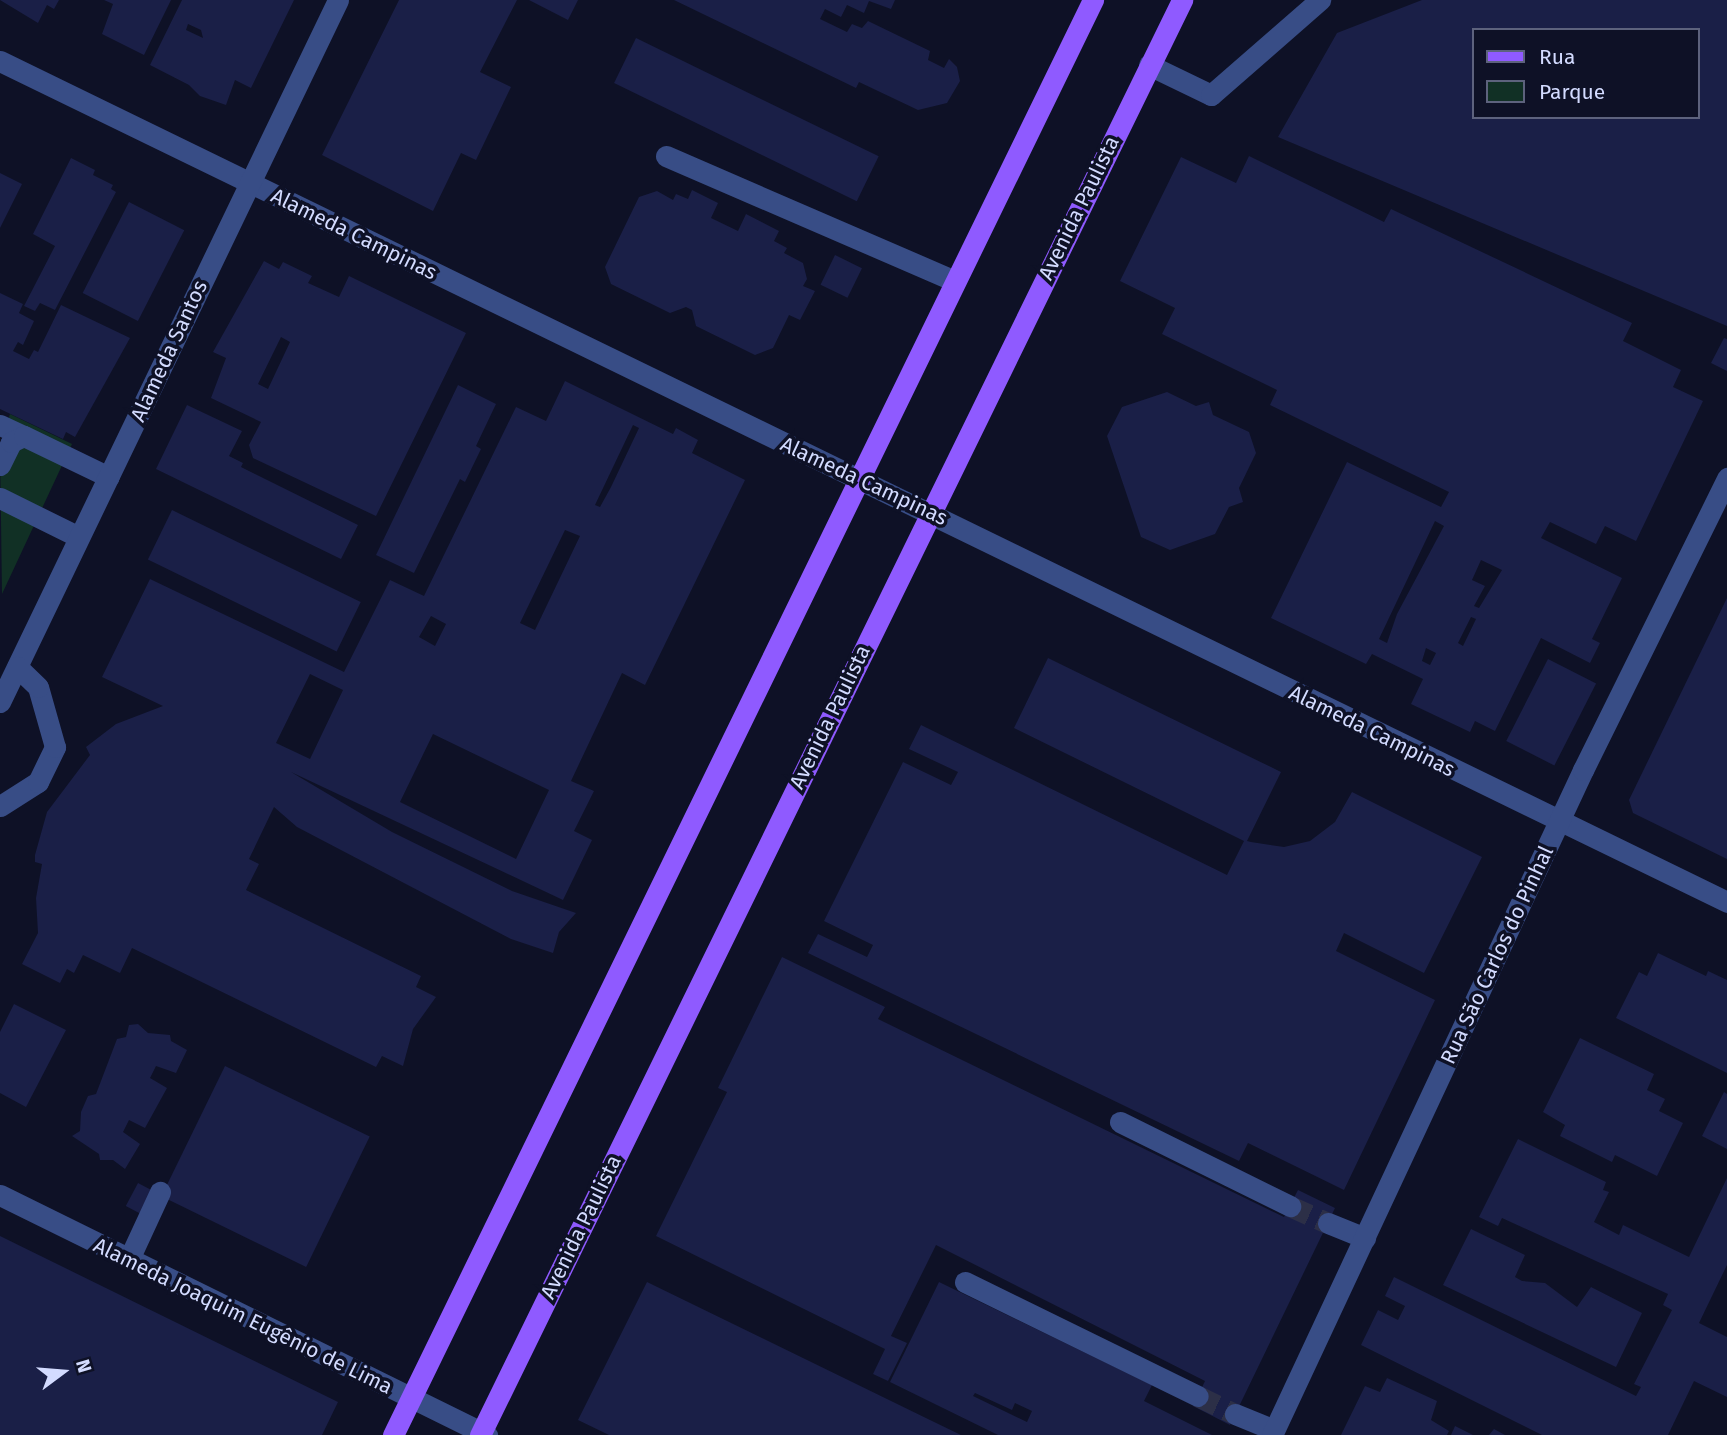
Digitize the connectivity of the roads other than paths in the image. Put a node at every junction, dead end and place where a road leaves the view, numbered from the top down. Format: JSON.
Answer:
{"nodes":[{"id":1,"x":338,"y":0,"type":"edge"},
{"id":2,"x":1093,"y":0,"type":"edge"},
{"id":3,"x":1182,"y":0,"type":"edge"},
{"id":4,"x":1320,"y":0,"type":"edge"},
{"id":5,"x":0,"y":61,"type":"edge"},
{"id":6,"x":1149,"y":65,"type":"junction"},
{"id":7,"x":666,"y":156,"type":"dead end"},
{"id":8,"x":249,"y":183,"type":"junction"},
{"id":9,"x":955,"y":281,"type":"junction"},
{"id":10,"x":0,"y":425,"type":"edge"},
{"id":11,"x":24,"y":436,"type":"junction"},
{"id":12,"x":0,"y":465,"type":"edge"},
{"id":13,"x":109,"y":477,"type":"junction"},
{"id":14,"x":1727,"y":478,"type":"edge"},
{"id":15,"x":861,"y":481,"type":"junction"},
{"id":16,"x":0,"y":498,"type":"edge"},
{"id":17,"x":929,"y":512,"type":"junction"},
{"id":18,"x":79,"y":537,"type":"junction"},
{"id":19,"x":17,"y":667,"type":"junction"},
{"id":20,"x":0,"y":702,"type":"edge"},
{"id":21,"x":0,"y":806,"type":"edge"},
{"id":22,"x":1559,"y":824,"type":"junction"},
{"id":23,"x":1727,"y":902,"type":"edge"},
{"id":24,"x":1120,"y":1122,"type":"dead end"},
{"id":25,"x":160,"y":1192,"type":"dead end"},
{"id":26,"x":0,"y":1195,"type":"edge"},
{"id":27,"x":1290,"y":1206,"type":"tunnel mouth"},
{"id":28,"x":1328,"y":1223,"type":"tunnel mouth"},
{"id":29,"x":1365,"y":1238,"type":"junction"},
{"id":30,"x":129,"y":1259,"type":"junction"},
{"id":31,"x":965,"y":1282,"type":"dead end"},
{"id":32,"x":1198,"y":1396,"type":"tunnel mouth"},
{"id":33,"x":411,"y":1399,"type":"junction"},
{"id":34,"x":1235,"y":1414,"type":"tunnel mouth"},
{"id":35,"x":1273,"y":1433,"type":"edge"},
{"id":36,"x":483,"y":1434,"type":"edge"},
{"id":37,"x":393,"y":1435,"type":"edge"}],
"edges":[{"from":1,"to":8,"type":"street","name":"Alameda Santos"},
{"from":2,"to":9,"type":"main road"},
{"from":3,"to":6,"type":"main road","name":"Avenida Paulista"},
{"from":4,"to":6,"type":"street"},
{"from":5,"to":8,"type":"street","name":"Alameda Campinas"},
{"from":6,"to":17,"type":"main road","name":"Avenida Paulista"},
{"from":7,"to":9,"type":"street"},
{"from":8,"to":13,"type":"street","name":"Alameda Santos"},
{"from":8,"to":15,"type":"street","name":"Alameda Campinas"},
{"from":9,"to":15,"type":"main road"},
{"from":10,"to":11,"type":"street"},
{"from":11,"to":12,"type":"street"},
{"from":11,"to":13,"type":"street"},
{"from":13,"to":18,"type":"street","name":"Alameda Santos"},
{"from":14,"to":22,"type":"street","name":"Rua São Carlos do Pinhal"},
{"from":15,"to":17,"type":"street","name":"Alameda Campinas"},
{"from":15,"to":33,"type":"main road"},
{"from":16,"to":18,"type":"street"},
{"from":17,"to":22,"type":"street","name":"Alameda Campinas"},
{"from":17,"to":36,"type":"main road","name":"Avenida Paulista"},
{"from":18,"to":19,"type":"street","name":"Alameda Santos"},
{"from":19,"to":20,"type":"street","name":"Alameda Santos"},
{"from":19,"to":21,"type":"street"},
{"from":22,"to":23,"type":"street","name":"Alameda Campinas"},
{"from":22,"to":29,"type":"street","name":"Rua São Carlos do Pinhal"},
{"from":24,"to":27,"type":"street"},
{"from":25,"to":30,"type":"street"},
{"from":26,"to":30,"type":"street","name":"Alameda Joaquim Eugênio de Lima"},
{"from":28,"to":29,"type":"street"},
{"from":29,"to":35,"type":"street","name":"Rua São Carlos do Pinhal"},
{"from":30,"to":33,"type":"street","name":"Alameda Joaquim Eugênio de Lima"},
{"from":31,"to":32,"type":"street"},
{"from":33,"to":36,"type":"street","name":"Alameda Joaquim Eugênio de Lima"},
{"from":33,"to":37,"type":"main road"},
{"from":34,"to":35,"type":"street"}]}
